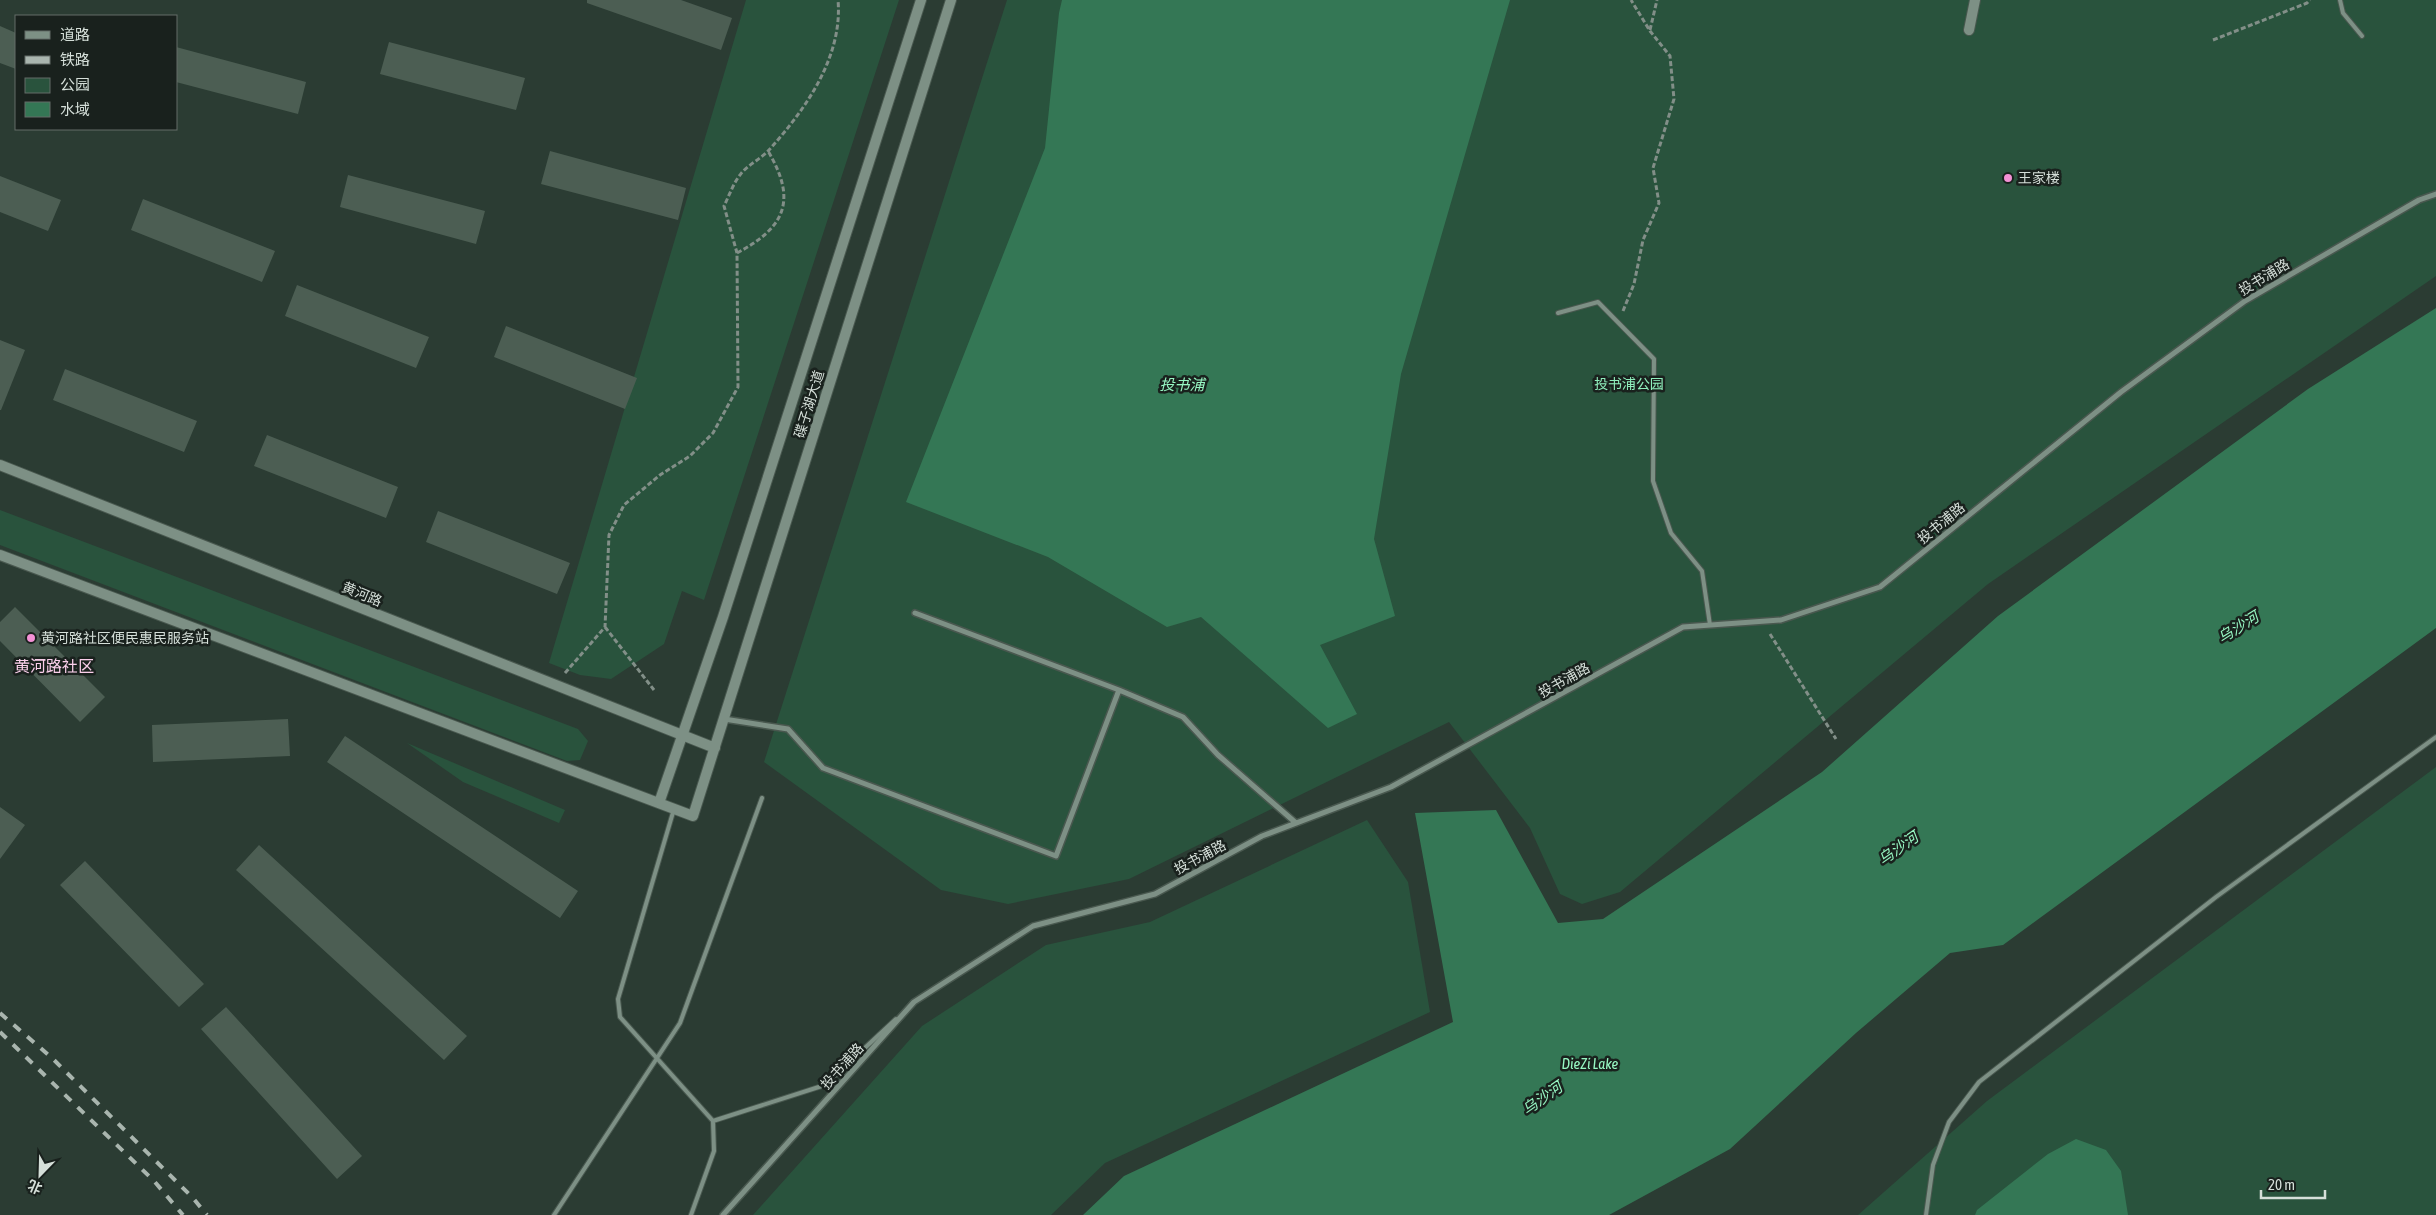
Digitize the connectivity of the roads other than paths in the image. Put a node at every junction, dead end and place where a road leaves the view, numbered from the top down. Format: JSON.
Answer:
{"nodes":[{"id":1,"x":921,"y":0,"type":"edge"},
{"id":2,"x":951,"y":0,"type":"edge"},
{"id":3,"x":1975,"y":0,"type":"edge"},
{"id":4,"x":2340,"y":0,"type":"edge"},
{"id":5,"x":1969,"y":30,"type":"dead end"},
{"id":6,"x":2362,"y":36,"type":"dead end"},
{"id":7,"x":2436,"y":194,"type":"edge"},
{"id":8,"x":1558,"y":312,"type":"dead end"},
{"id":9,"x":0,"y":466,"type":"edge"},
{"id":10,"x":0,"y":554,"type":"edge"},
{"id":11,"x":915,"y":613,"type":"dead end"},
{"id":12,"x":1710,"y":625,"type":"junction"},
{"id":13,"x":1119,"y":690,"type":"junction"},
{"id":14,"x":724,"y":718,"type":"junction"},
{"id":15,"x":682,"y":735,"type":"junction"},
{"id":16,"x":2436,"y":737,"type":"edge"},
{"id":17,"x":715,"y":748,"type":"junction"},
{"id":18,"x":762,"y":798,"type":"dead end"},
{"id":19,"x":659,"y":803,"type":"junction"},
{"id":20,"x":674,"y":809,"type":"junction"},
{"id":21,"x":1296,"y":823,"type":"junction"},
{"id":22,"x":914,"y":1002,"type":"junction"},
{"id":23,"x":657,"y":1058,"type":"junction"},
{"id":24,"x":713,"y":1121,"type":"junction"},
{"id":25,"x":554,"y":1215,"type":"edge"},
{"id":26,"x":691,"y":1215,"type":"edge"},
{"id":27,"x":723,"y":1215,"type":"edge"},
{"id":28,"x":1926,"y":1215,"type":"edge"}],
"edges":[{"from":1,"to":15,"type":"main road","name":"碟子湖大道"},
{"from":2,"to":14,"type":"main road","name":"碟子湖大道"},
{"from":3,"to":5,"type":"main road"},
{"from":4,"to":6,"type":"lane"},
{"from":7,"to":12,"type":"street","name":"投书浦路"},
{"from":8,"to":12,"type":"lane"},
{"from":9,"to":15,"type":"main road","name":"黄河路"},
{"from":10,"to":19,"type":"main road"},
{"from":11,"to":13,"type":"street"},
{"from":12,"to":21,"type":"street","name":"投书浦路"},
{"from":13,"to":14,"type":"street"},
{"from":13,"to":21,"type":"street"},
{"from":14,"to":17,"type":"main road","name":"碟子湖大道"},
{"from":15,"to":17,"type":"main road","name":"黄河路"},
{"from":15,"to":19,"type":"main road","name":"碟子湖大道"},
{"from":16,"to":28,"type":"lane"},
{"from":17,"to":20,"type":"main road","name":"碟子湖大道"},
{"from":18,"to":23,"type":"lane"},
{"from":19,"to":20,"type":"main road"},
{"from":20,"to":23,"type":"lane"},
{"from":21,"to":22,"type":"street","name":"投书浦路"},
{"from":22,"to":24,"type":"lane"},
{"from":22,"to":27,"type":"street","name":"投书浦路"},
{"from":23,"to":24,"type":"lane"},
{"from":23,"to":25,"type":"lane"},
{"from":24,"to":26,"type":"lane"}]}
